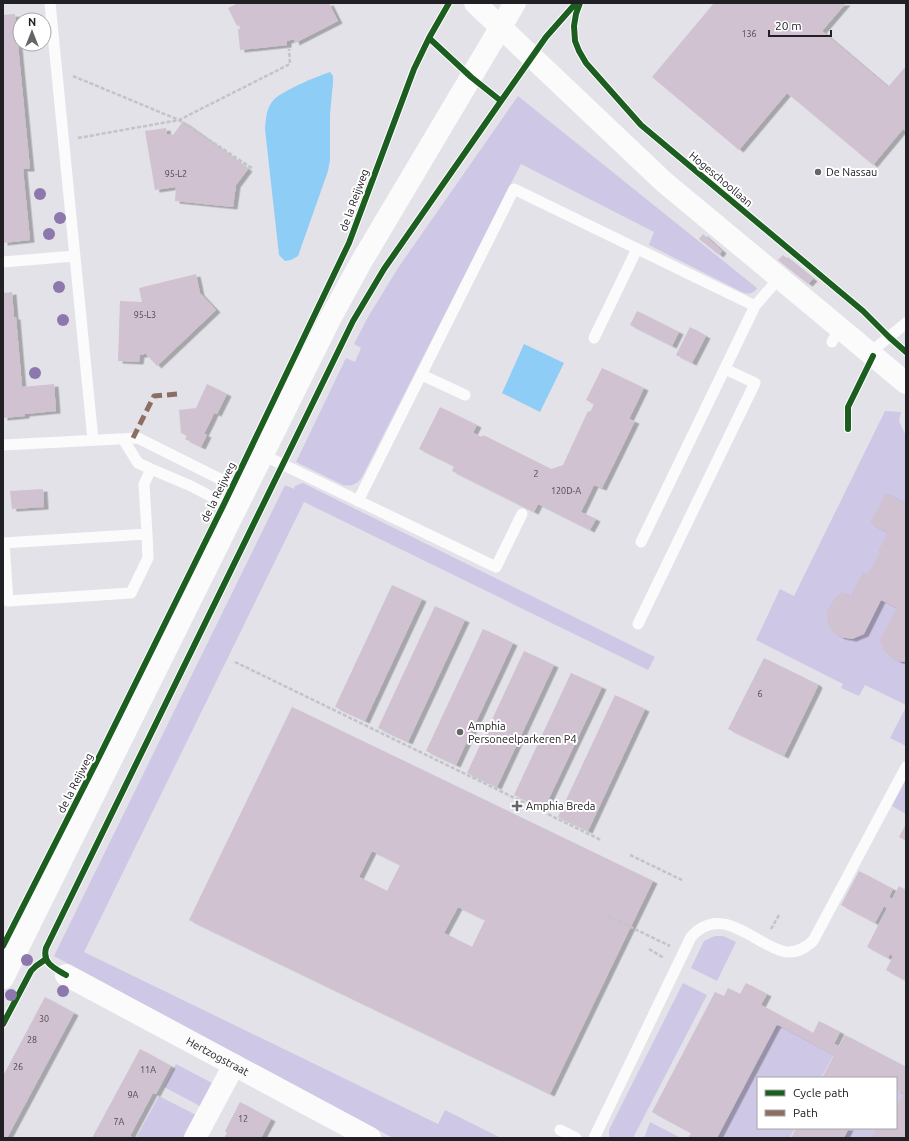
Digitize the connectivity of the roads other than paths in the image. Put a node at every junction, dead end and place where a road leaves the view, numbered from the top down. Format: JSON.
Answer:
{"nodes":[{"id":1,"x":50,"y":3,"type":"edge"},
{"id":2,"x":475,"y":3,"type":"edge"},
{"id":3,"x":515,"y":3,"type":"edge"},
{"id":4,"x":500,"y":27,"type":"junction"},
{"id":5,"x":637,"y":249,"type":"junction"},
{"id":6,"x":75,"y":256,"type":"junction"},
{"id":7,"x":3,"y":262,"type":"edge"},
{"id":8,"x":779,"y":278,"type":"junction"},
{"id":9,"x":756,"y":306,"type":"junction"},
{"id":10,"x":906,"y":323,"type":"edge"},
{"id":11,"x":594,"y":338,"type":"dead end"},
{"id":12,"x":862,"y":353,"type":"junction"},
{"id":13,"x":725,"y":369,"type":"junction"},
{"id":14,"x":422,"y":375,"type":"junction"},
{"id":15,"x":906,"y":383,"type":"edge"},
{"id":16,"x":465,"y":395,"type":"dead end"},
{"id":17,"x":123,"y":439,"type":"junction"},
{"id":18,"x":93,"y":440,"type":"junction"},
{"id":19,"x":3,"y":445,"type":"edge"},
{"id":20,"x":263,"y":455,"type":"junction"},
{"id":21,"x":151,"y":469,"type":"junction"},
{"id":22,"x":240,"y":500,"type":"junction"},
{"id":23,"x":358,"y":501,"type":"junction"},
{"id":24,"x":522,"y":514,"type":"dead end"},
{"id":25,"x":147,"y":534,"type":"junction"},
{"id":26,"x":641,"y":542,"type":"dead end"},
{"id":27,"x":4,"y":543,"type":"edge"},
{"id":28,"x":638,"y":624,"type":"dead end"},
{"id":29,"x":906,"y":767,"type":"edge"},
{"id":30,"x":66,"y":975,"type":"dead end"},
{"id":31,"x":3,"y":978,"type":"edge"},
{"id":32,"x":234,"y":1066,"type":"junction"},
{"id":33,"x":560,"y":1130,"type":"dead end"},
{"id":34,"x":195,"y":1138,"type":"edge"},
{"id":35,"x":370,"y":1138,"type":"edge"},
{"id":36,"x":576,"y":1138,"type":"edge"},
{"id":37,"x":594,"y":1138,"type":"edge"}],
"edges":[{"from":1,"to":6,"type":"lane"},
{"from":2,"to":4,"type":"street"},
{"from":3,"to":4,"type":"street","name":"de la Reijweg"},
{"from":4,"to":8,"type":"street"},
{"from":4,"to":20,"type":"street","name":"de la Reijweg"},
{"from":5,"to":9,"type":"lane"},
{"from":5,"to":11,"type":"lane"},
{"from":5,"to":14,"type":"lane"},
{"from":6,"to":7,"type":"lane"},
{"from":6,"to":18,"type":"lane"},
{"from":8,"to":9,"type":"lane"},
{"from":8,"to":12,"type":"street"},
{"from":9,"to":13,"type":"lane"},
{"from":10,"to":12,"type":"lane"},
{"from":12,"to":15,"type":"street"},
{"from":13,"to":26,"type":"lane"},
{"from":13,"to":28,"type":"lane"},
{"from":14,"to":16,"type":"lane"},
{"from":14,"to":23,"type":"lane"},
{"from":17,"to":18,"type":"lane"},
{"from":17,"to":21,"type":"lane"},
{"from":17,"to":22,"type":"lane"},
{"from":18,"to":19,"type":"lane"},
{"from":20,"to":22,"type":"street","name":"de la Reijweg"},
{"from":20,"to":23,"type":"lane"},
{"from":21,"to":22,"type":"lane"},
{"from":21,"to":25,"type":"lane"},
{"from":22,"to":31,"type":"street","name":"de la Reijweg"},
{"from":23,"to":24,"type":"lane"},
{"from":25,"to":27,"type":"lane"},
{"from":25,"to":27,"type":"lane"},
{"from":29,"to":37,"type":"lane"},
{"from":30,"to":32,"type":"street","name":"Hertzogstraat"},
{"from":32,"to":34,"type":"street"},
{"from":32,"to":35,"type":"street","name":"Hertzogstraat"},
{"from":33,"to":36,"type":"lane"}]}
